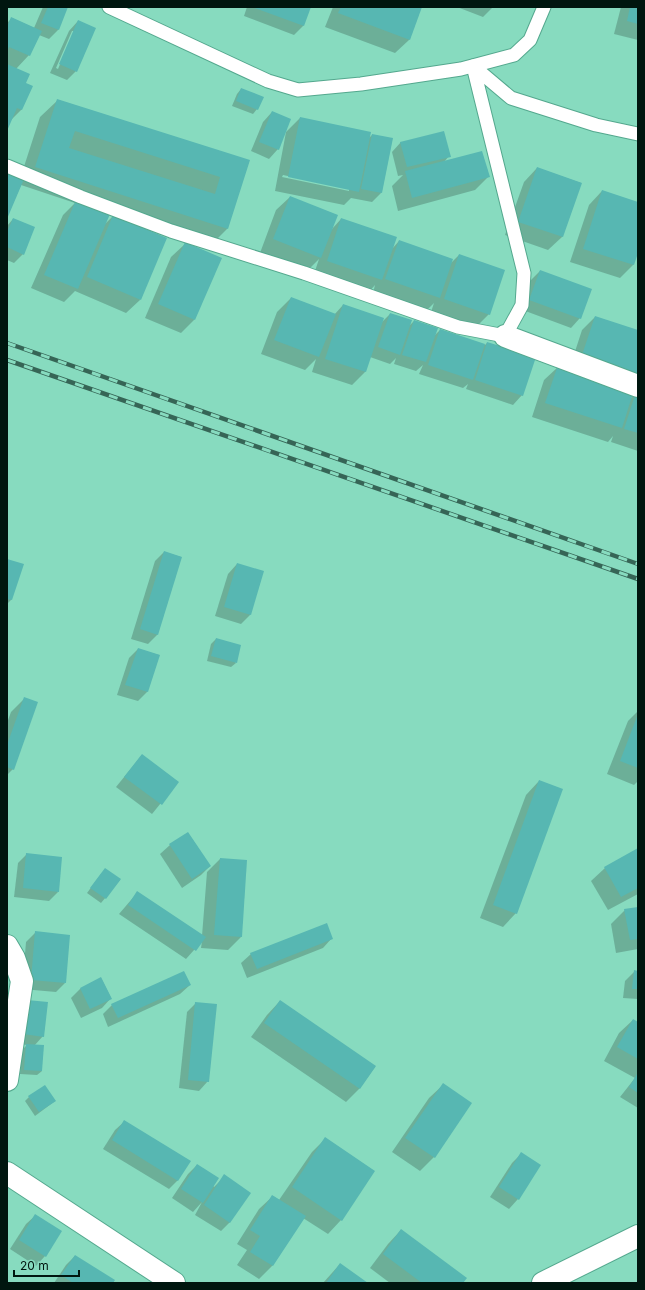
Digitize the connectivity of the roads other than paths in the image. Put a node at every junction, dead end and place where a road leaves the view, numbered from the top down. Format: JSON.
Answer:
{"nodes":[{"id":1,"x":109,"y":7,"type":"edge"},
{"id":2,"x":544,"y":7,"type":"edge"},
{"id":3,"x":473,"y":66,"type":"junction"},
{"id":4,"x":638,"y":134,"type":"edge"},
{"id":5,"x":7,"y":166,"type":"edge"},
{"id":6,"x":505,"y":336,"type":"junction"},
{"id":7,"x":638,"y":386,"type":"edge"},
{"id":8,"x":7,"y":946,"type":"edge"},
{"id":9,"x":7,"y":1080,"type":"edge"},
{"id":10,"x":7,"y":1174,"type":"edge"},
{"id":11,"x":638,"y":1236,"type":"edge"},
{"id":12,"x":174,"y":1283,"type":"edge"},
{"id":13,"x":543,"y":1283,"type":"edge"}],
"edges":[{"from":1,"to":3,"type":"lane"},
{"from":2,"to":3,"type":"lane"},
{"from":3,"to":4,"type":"lane"},
{"from":3,"to":6,"type":"lane"},
{"from":5,"to":6,"type":"lane"},
{"from":6,"to":7,"type":"street"},
{"from":8,"to":9,"type":"street"},
{"from":10,"to":12,"type":"street"},
{"from":11,"to":13,"type":"street"}]}
